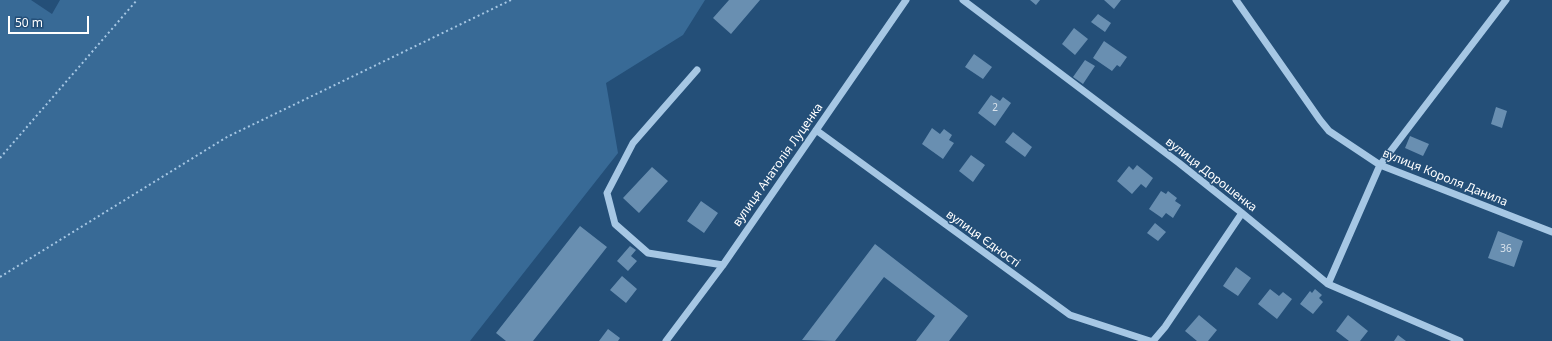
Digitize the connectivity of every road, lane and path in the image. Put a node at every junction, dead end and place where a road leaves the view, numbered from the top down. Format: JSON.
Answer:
{"nodes":[{"id":1,"x":137,"y":0,"type":"edge"},
{"id":2,"x":511,"y":0,"type":"edge"},
{"id":3,"x":906,"y":0,"type":"edge"},
{"id":4,"x":963,"y":0,"type":"edge"},
{"id":5,"x":1236,"y":0,"type":"edge"},
{"id":6,"x":1506,"y":0,"type":"edge"},
{"id":7,"x":697,"y":70,"type":"dead end"},
{"id":8,"x":816,"y":130,"type":"junction"},
{"id":9,"x":0,"y":158,"type":"edge"},
{"id":10,"x":1380,"y":165,"type":"junction"},
{"id":11,"x":1242,"y":213,"type":"junction"},
{"id":12,"x":1552,"y":232,"type":"edge"},
{"id":13,"x":723,"y":265,"type":"junction"},
{"id":14,"x":0,"y":277,"type":"edge"},
{"id":15,"x":1328,"y":284,"type":"junction"},
{"id":16,"x":666,"y":341,"type":"edge"},
{"id":17,"x":1151,"y":341,"type":"edge"},
{"id":18,"x":1460,"y":341,"type":"edge"}],
"edges":[{"from":1,"to":9,"type":"path"},
{"from":2,"to":14,"type":"path"},
{"from":3,"to":8,"type":"street","name":"вулиця Анатолія Луценка"},
{"from":4,"to":11,"type":"street","name":"вулиця Дорошенка"},
{"from":5,"to":10,"type":"street","name":"вулиця Короля Данила"},
{"from":6,"to":10,"type":"street"},
{"from":7,"to":13,"type":"street"},
{"from":8,"to":13,"type":"street","name":"вулиця Анатолія Луценка"},
{"from":8,"to":17,"type":"street","name":"вулиця Єдності"},
{"from":10,"to":12,"type":"street","name":"вулиця Короля Данила"},
{"from":10,"to":15,"type":"street"},
{"from":11,"to":15,"type":"street","name":"вулиця Дорошенка"},
{"from":11,"to":17,"type":"street"},
{"from":13,"to":16,"type":"street","name":"вулиця Анатолія Луценка"},
{"from":15,"to":18,"type":"street","name":"вулиця Дорошенка"}]}
